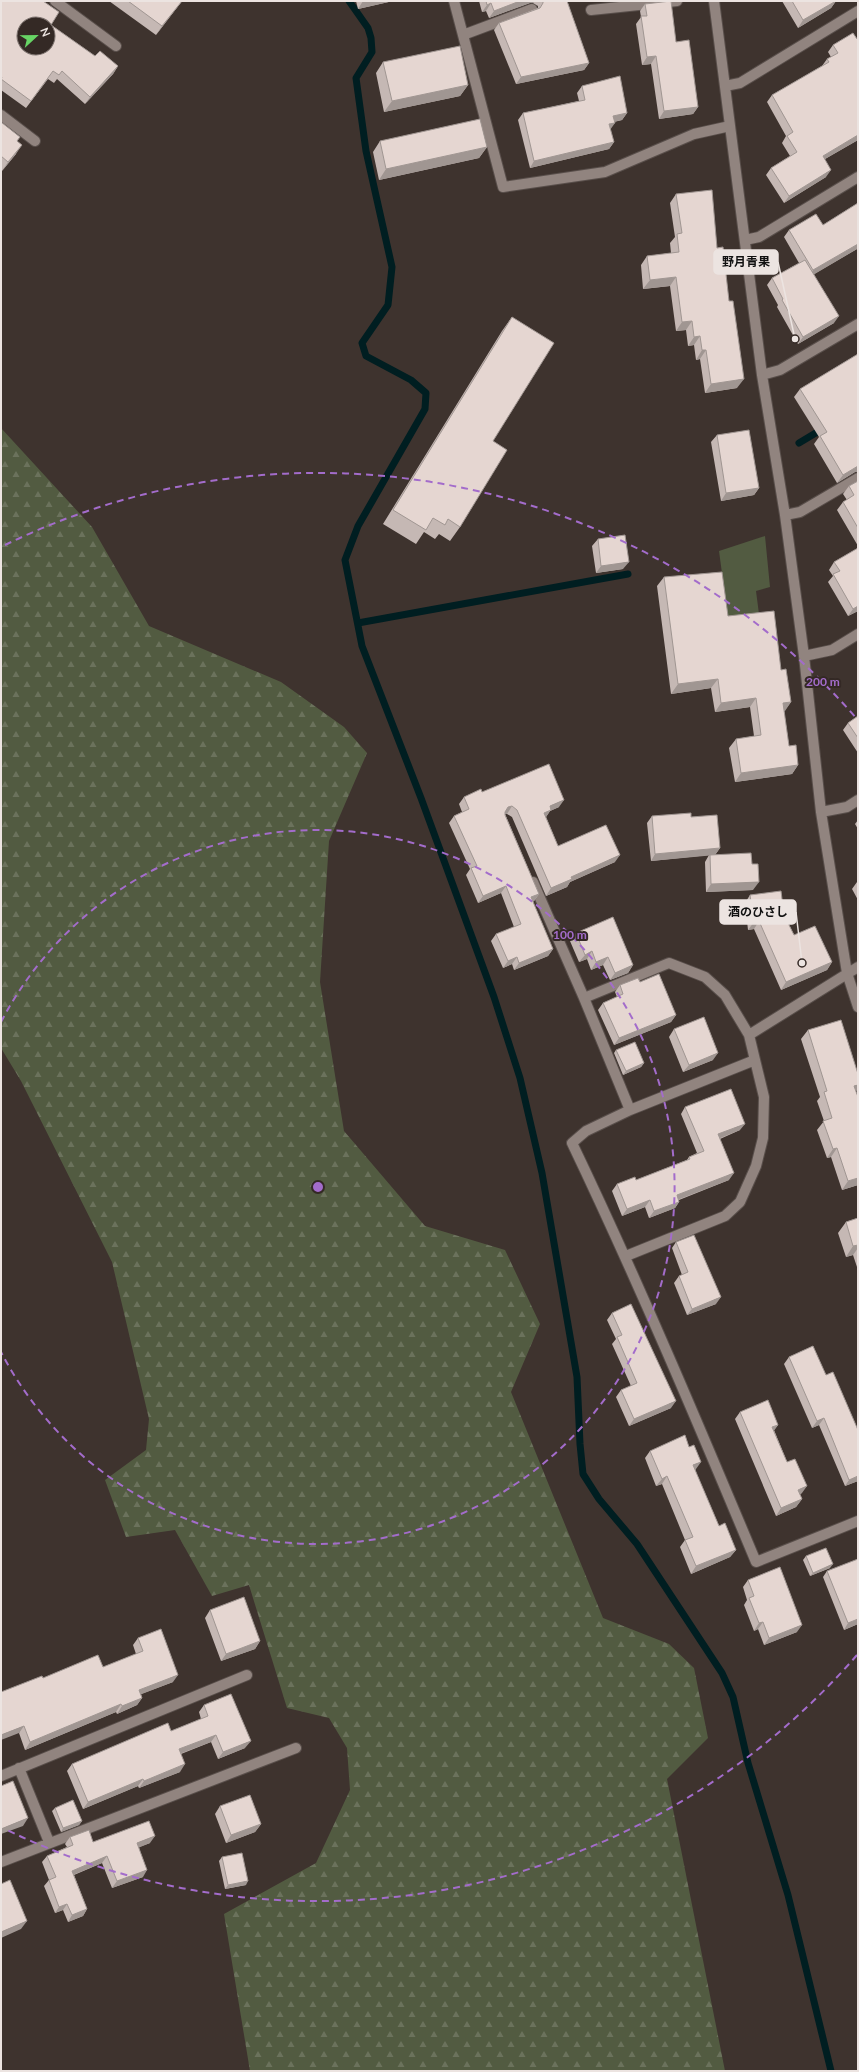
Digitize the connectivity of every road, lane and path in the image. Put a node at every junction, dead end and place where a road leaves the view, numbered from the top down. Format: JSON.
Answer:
{"nodes":[{"id":1,"x":55,"y":1,"type":"edge"},
{"id":2,"x":454,"y":1,"type":"edge"},
{"id":3,"x":677,"y":1,"type":"edge"},
{"id":4,"x":714,"y":1,"type":"edge"},
{"id":5,"x":532,"y":9,"type":"edge"},
{"id":6,"x":591,"y":10,"type":"dead end"},
{"id":7,"x":858,"y":12,"type":"edge"},
{"id":8,"x":463,"y":35,"type":"junction"},
{"id":9,"x":116,"y":46,"type":"dead end"},
{"id":10,"x":725,"y":86,"type":"junction"},
{"id":11,"x":1,"y":115,"type":"edge"},
{"id":12,"x":730,"y":126,"type":"junction"},
{"id":13,"x":35,"y":141,"type":"dead end"},
{"id":14,"x":858,"y":177,"type":"edge"},
{"id":15,"x":745,"y":240,"type":"junction"},
{"id":16,"x":858,"y":324,"type":"edge"},
{"id":17,"x":762,"y":375,"type":"junction"},
{"id":18,"x":858,"y":478,"type":"edge"},
{"id":19,"x":785,"y":515,"type":"junction"},
{"id":20,"x":858,"y":634,"type":"edge"},
{"id":21,"x":804,"y":656,"type":"junction"},
{"id":22,"x":858,"y":800,"type":"edge"},
{"id":23,"x":821,"y":812,"type":"junction"},
{"id":24,"x":527,"y":870,"type":"edge"},
{"id":25,"x":858,"y":967,"type":"edge"},
{"id":26,"x":847,"y":973,"type":"junction"},
{"id":27,"x":584,"y":998,"type":"junction"},
{"id":28,"x":858,"y":1007,"type":"edge"},
{"id":29,"x":749,"y":1035,"type":"junction"},
{"id":30,"x":754,"y":1060,"type":"junction"},
{"id":31,"x":630,"y":1110,"type":"junction"},
{"id":32,"x":626,"y":1256,"type":"junction"},
{"id":33,"x":858,"y":1522,"type":"edge"},
{"id":34,"x":247,"y":1675,"type":"dead end"},
{"id":35,"x":296,"y":1748,"type":"dead end"},
{"id":36,"x":20,"y":1768,"type":"junction"},
{"id":37,"x":1,"y":1776,"type":"edge"},
{"id":38,"x":48,"y":1842,"type":"junction"},
{"id":39,"x":1,"y":1862,"type":"edge"}],
"edges":[{"from":1,"to":9,"type":"street"},
{"from":2,"to":8,"type":"street"},
{"from":3,"to":6,"type":"street"},
{"from":4,"to":10,"type":"street"},
{"from":5,"to":8,"type":"street"},
{"from":7,"to":10,"type":"street"},
{"from":8,"to":12,"type":"street"},
{"from":10,"to":12,"type":"street"},
{"from":11,"to":13,"type":"street"},
{"from":12,"to":15,"type":"street"},
{"from":14,"to":15,"type":"street"},
{"from":15,"to":17,"type":"street"},
{"from":16,"to":17,"type":"street"},
{"from":17,"to":19,"type":"street"},
{"from":18,"to":19,"type":"street"},
{"from":19,"to":21,"type":"street"},
{"from":20,"to":21,"type":"street"},
{"from":21,"to":23,"type":"street"},
{"from":22,"to":23,"type":"street"},
{"from":23,"to":26,"type":"street"},
{"from":24,"to":27,"type":"street"},
{"from":25,"to":26,"type":"street"},
{"from":26,"to":28,"type":"street"},
{"from":26,"to":29,"type":"street"},
{"from":27,"to":29,"type":"street"},
{"from":27,"to":31,"type":"street"},
{"from":29,"to":30,"type":"street"},
{"from":30,"to":31,"type":"street"},
{"from":30,"to":32,"type":"street"},
{"from":31,"to":32,"type":"street"},
{"from":32,"to":33,"type":"street"},
{"from":34,"to":36,"type":"street"},
{"from":35,"to":38,"type":"street"},
{"from":36,"to":37,"type":"street"},
{"from":36,"to":38,"type":"street"},
{"from":38,"to":39,"type":"street"}]}
